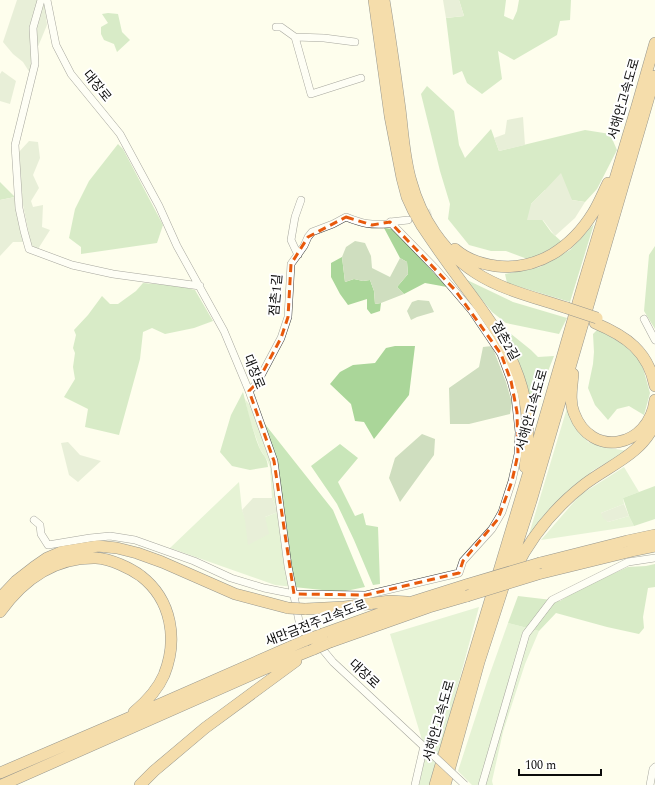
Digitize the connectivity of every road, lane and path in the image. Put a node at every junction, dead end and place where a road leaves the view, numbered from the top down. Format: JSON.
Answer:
{"nodes":[{"id":1,"x":41,"y":0,"type":"edge"},
{"id":2,"x":47,"y":0,"type":"edge"},
{"id":3,"x":374,"y":0,"type":"edge"},
{"id":4,"x":384,"y":0,"type":"edge"},
{"id":5,"x":276,"y":27,"type":"dead end"},
{"id":6,"x":295,"y":37,"type":"junction"},
{"id":7,"x":355,"y":42,"type":"dead end"},
{"id":8,"x":655,"y":43,"type":"edge"},
{"id":9,"x":655,"y":76,"type":"edge"},
{"id":10,"x":361,"y":78,"type":"dead end"},
{"id":11,"x":624,"y":148,"type":"junction"},
{"id":12,"x":301,"y":200,"type":"dead end"},
{"id":13,"x":422,"y":210,"type":"junction"},
{"id":14,"x":408,"y":220,"type":"tunnel mouth"},
{"id":15,"x":390,"y":222,"type":"junction"},
{"id":16,"x":431,"y":239,"type":"junction"},
{"id":17,"x":298,"y":255,"type":"junction"},
{"id":18,"x":200,"y":286,"type":"junction"},
{"id":19,"x":566,"y":311,"type":"junction"},
{"id":20,"x":644,"y":319,"type":"dead end"},
{"id":21,"x":596,"y":321,"type":"junction"},
{"id":22,"x":583,"y":322,"type":"junction"},
{"id":23,"x":655,"y":340,"type":"edge"},
{"id":24,"x":655,"y":363,"type":"edge"},
{"id":25,"x":655,"y":386,"type":"edge"},
{"id":26,"x":249,"y":391,"type":"junction"},
{"id":27,"x":655,"y":400,"type":"edge"},
{"id":28,"x":655,"y":423,"type":"edge"},
{"id":29,"x":518,"y":508,"type":"junction"},
{"id":30,"x":34,"y":520,"type":"dead end"},
{"id":31,"x":655,"y":535,"type":"edge"},
{"id":32,"x":655,"y":546,"type":"edge"},
{"id":33,"x":655,"y":558,"type":"edge"},
{"id":34,"x":539,"y":568,"type":"junction"},
{"id":35,"x":294,"y":594,"type":"junction"},
{"id":36,"x":0,"y":598,"type":"edge"},
{"id":37,"x":412,"y":602,"type":"junction"},
{"id":38,"x":499,"y":602,"type":"junction"},
{"id":39,"x":0,"y":612,"type":"edge"},
{"id":40,"x":327,"y":638,"type":"junction"},
{"id":41,"x":314,"y":649,"type":"junction"},
{"id":42,"x":126,"y":719,"type":"junction"},
{"id":43,"x":424,"y":746,"type":"junction"},
{"id":44,"x":655,"y":767,"type":"edge"},
{"id":45,"x":0,"y":773,"type":"edge"},
{"id":46,"x":2,"y":785,"type":"edge"},
{"id":47,"x":140,"y":785,"type":"edge"},
{"id":48,"x":415,"y":785,"type":"edge"},
{"id":49,"x":435,"y":785,"type":"edge"},
{"id":50,"x":445,"y":785,"type":"edge"},
{"id":51,"x":464,"y":785,"type":"edge"},
{"id":52,"x":482,"y":785,"type":"edge"},
{"id":53,"x":650,"y":785,"type":"edge"}],
"edges":[{"from":1,"to":18,"type":"street"},
{"from":2,"to":18,"type":"street","name":"대장로"},
{"from":3,"to":16,"type":"highway"},
{"from":4,"to":13,"type":"highway"},
{"from":5,"to":6,"type":"street"},
{"from":6,"to":7,"type":"street"},
{"from":6,"to":10,"type":"street"},
{"from":8,"to":11,"type":"highway","name":"서해안고속도로"},
{"from":9,"to":22,"type":"highway","name":"서해안고속도로"},
{"from":11,"to":13,"type":"highway"},
{"from":11,"to":29,"type":"highway","name":"서해안고속도로"},
{"from":12,"to":17,"type":"street"},
{"from":13,"to":19,"type":"highway"},
{"from":14,"to":15,"type":"street","name":"점촌1길"},
{"from":15,"to":17,"type":"street","name":"점촌1길"},
{"from":15,"to":35,"type":"street","name":"점촌2길"},
{"from":16,"to":19,"type":"highway"},
{"from":16,"to":29,"type":"highway"},
{"from":17,"to":26,"type":"street","name":"점촌1길"},
{"from":18,"to":26,"type":"street","name":"대장로"},
{"from":19,"to":21,"type":"highway"},
{"from":20,"to":23,"type":"street"},
{"from":21,"to":24,"type":"highway"},
{"from":21,"to":25,"type":"highway"},
{"from":22,"to":27,"type":"highway"},
{"from":22,"to":38,"type":"highway","name":"서해안고속도로"},
{"from":26,"to":35,"type":"street","name":"대장로"},
{"from":28,"to":38,"type":"highway"},
{"from":29,"to":49,"type":"highway","name":"서해안고속도로"},
{"from":30,"to":35,"type":"street"},
{"from":31,"to":34,"type":"highway","name":"새만금전주고속도로"},
{"from":32,"to":34,"type":"highway","name":"새만금전주고속도로"},
{"from":33,"to":52,"type":"street"},
{"from":34,"to":37,"type":"highway","name":"새만금전주고속도로","bridge":true},
{"from":34,"to":40,"type":"highway","name":"새만금전주고속도로","bridge":true},
{"from":35,"to":43,"type":"street","name":"대장로"},
{"from":36,"to":37,"type":"highway","bridge":true},
{"from":37,"to":40,"type":"highway","name":"새만금전주고속도로"},
{"from":38,"to":50,"type":"highway","name":"서해안고속도로"},
{"from":39,"to":42,"type":"highway"},
{"from":40,"to":41,"type":"highway","name":"새만금전주고속도로","bridge":true},
{"from":40,"to":42,"type":"highway","name":"새만금전주고속도로","bridge":true},
{"from":41,"to":46,"type":"highway","name":"새만금전주고속도로"},
{"from":41,"to":47,"type":"highway"},
{"from":42,"to":45,"type":"highway","name":"새만금전주고속도로"},
{"from":43,"to":48,"type":"street"},
{"from":43,"to":51,"type":"street","name":"대장로","bridge":true},
{"from":44,"to":53,"type":"street"}]}
